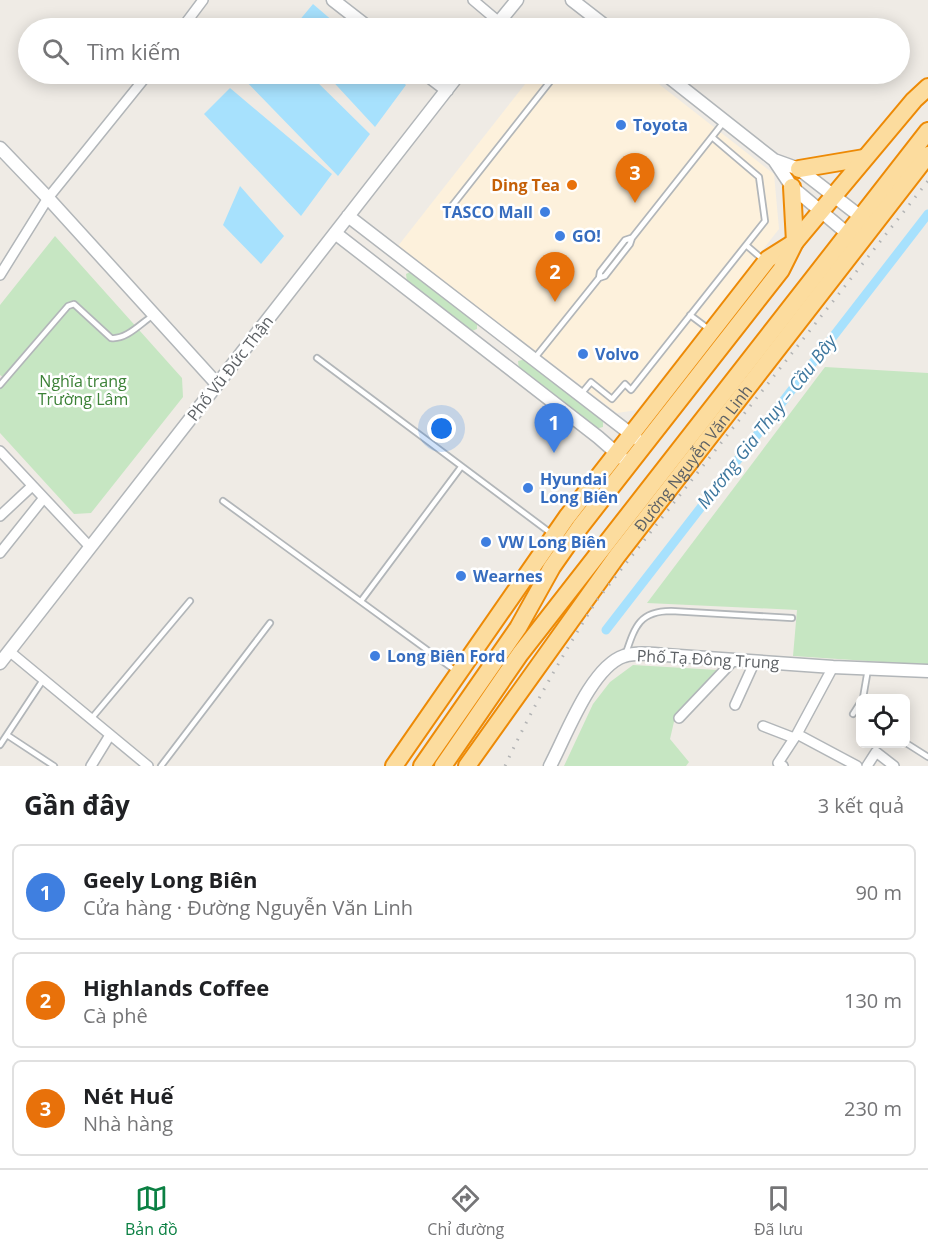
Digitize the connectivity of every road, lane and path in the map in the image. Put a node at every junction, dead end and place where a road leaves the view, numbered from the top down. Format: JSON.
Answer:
{"nodes":[{"id":1,"x":203,"y":0,"type":"edge"},
{"id":2,"x":333,"y":0,"type":"edge"},
{"id":3,"x":472,"y":0,"type":"edge"},
{"id":4,"x":516,"y":0,"type":"edge"},
{"id":5,"x":573,"y":0,"type":"edge"},
{"id":6,"x":190,"y":18,"type":"edge"},
{"id":7,"x":356,"y":18,"type":"edge"},
{"id":8,"x":490,"y":18,"type":"edge"},
{"id":9,"x":502,"y":18,"type":"edge"},
{"id":10,"x":590,"y":18,"type":"edge"},
{"id":11,"x":140,"y":84,"type":"edge"},
{"id":12,"x":439,"y":84,"type":"edge"},
{"id":13,"x":452,"y":84,"type":"edge"},
{"id":14,"x":548,"y":84,"type":"edge"},
{"id":15,"x":678,"y":84,"type":"edge"},
{"id":16,"x":928,"y":87,"type":"edge"},
{"id":17,"x":447,"y":90,"type":"junction"},
{"id":18,"x":725,"y":121,"type":"junction"},
{"id":19,"x":928,"y":130,"type":"edge"},
{"id":20,"x":712,"y":137,"type":"junction"},
{"id":21,"x":0,"y":148,"type":"edge"},
{"id":22,"x":928,"y":155,"type":"edge"},
{"id":23,"x":864,"y":159,"type":"junction"},
{"id":24,"x":774,"y":160,"type":"junction"},
{"id":25,"x":799,"y":169,"type":"junction"},
{"id":26,"x":792,"y":187,"type":"junction"},
{"id":27,"x":833,"y":195,"type":"junction"},
{"id":28,"x":48,"y":198,"type":"junction"},
{"id":29,"x":820,"y":211,"type":"junction"},
{"id":30,"x":448,"y":212,"type":"dead end"},
{"id":31,"x":348,"y":216,"type":"junction"},
{"id":32,"x":861,"y":217,"type":"junction"},
{"id":33,"x":335,"y":232,"type":"junction"},
{"id":34,"x":848,"y":234,"type":"junction"},
{"id":35,"x":795,"y":242,"type":"junction"},
{"id":36,"x":746,"y":245,"type":"junction"},
{"id":37,"x":768,"y":259,"type":"junction"},
{"id":38,"x":0,"y":274,"type":"edge"},
{"id":39,"x":154,"y":314,"type":"junction"},
{"id":40,"x":690,"y":315,"type":"junction"},
{"id":41,"x":714,"y":328,"type":"junction"},
{"id":42,"x":503,"y":336,"type":"junction"},
{"id":43,"x":490,"y":353,"type":"junction"},
{"id":44,"x":317,"y":358,"type":"dead end"},
{"id":45,"x":534,"y":360,"type":"junction"},
{"id":46,"x":751,"y":371,"type":"junction"},
{"id":47,"x":217,"y":384,"type":"junction"},
{"id":48,"x":0,"y":385,"type":"edge"},
{"id":49,"x":580,"y":396,"type":"junction"},
{"id":50,"x":638,"y":440,"type":"junction"},
{"id":51,"x":0,"y":452,"type":"edge"},
{"id":52,"x":623,"y":459,"type":"junction"},
{"id":53,"x":461,"y":467,"type":"junction"},
{"id":54,"x":32,"y":487,"type":"junction"},
{"id":55,"x":43,"y":499,"type":"junction"},
{"id":56,"x":223,"y":501,"type":"dead end"},
{"id":57,"x":0,"y":516,"type":"edge"},
{"id":58,"x":554,"y":535,"type":"junction"},
{"id":59,"x":90,"y":547,"type":"junction"},
{"id":60,"x":0,"y":553,"type":"edge"},
{"id":61,"x":552,"y":567,"type":"junction"},
{"id":62,"x":190,"y":601,"type":"dead end"},
{"id":63,"x":361,"y":601,"type":"junction"},
{"id":64,"x":497,"y":616,"type":"junction"},
{"id":65,"x":792,"y":618,"type":"dead end"},
{"id":66,"x":270,"y":623,"type":"dead end"},
{"id":67,"x":9,"y":651,"type":"junction"},
{"id":68,"x":625,"y":656,"type":"junction"},
{"id":69,"x":734,"y":660,"type":"junction"},
{"id":70,"x":755,"y":661,"type":"junction"},
{"id":71,"x":0,"y":663,"type":"edge"},
{"id":72,"x":833,"y":667,"type":"junction"},
{"id":73,"x":868,"y":668,"type":"junction"},
{"id":74,"x":928,"y":671,"type":"edge"},
{"id":75,"x":458,"y":673,"type":"junction"},
{"id":76,"x":44,"y":680,"type":"junction"},
{"id":77,"x":864,"y":694,"type":"edge"},
{"id":78,"x":735,"y":705,"type":"dead end"},
{"id":79,"x":856,"y":710,"type":"edge"},
{"id":80,"x":853,"y":714,"type":"dead end"},
{"id":81,"x":680,"y":718,"type":"dead end"},
{"id":82,"x":92,"y":719,"type":"junction"},
{"id":83,"x":763,"y":726,"type":"dead end"},
{"id":84,"x":7,"y":735,"type":"junction"},
{"id":85,"x":110,"y":735,"type":"junction"},
{"id":86,"x":796,"y":736,"type":"junction"},
{"id":87,"x":0,"y":745,"type":"edge"},
{"id":88,"x":910,"y":746,"type":"edge"},
{"id":89,"x":928,"y":757,"type":"edge"},
{"id":90,"x":54,"y":766,"type":"edge"},
{"id":91,"x":91,"y":766,"type":"edge"},
{"id":92,"x":148,"y":766,"type":"edge"},
{"id":93,"x":161,"y":766,"type":"edge"},
{"id":94,"x":394,"y":766,"type":"edge"},
{"id":95,"x":422,"y":766,"type":"edge"},
{"id":96,"x":443,"y":766,"type":"edge"},
{"id":97,"x":467,"y":766,"type":"edge"},
{"id":98,"x":550,"y":766,"type":"edge"},
{"id":99,"x":783,"y":766,"type":"edge"},
{"id":100,"x":857,"y":766,"type":"edge"},
{"id":101,"x":867,"y":766,"type":"edge"},
{"id":102,"x":894,"y":766,"type":"edge"}],
"edges":[{"from":1,"to":6,"type":"street"},
{"from":2,"to":7,"type":"street"},
{"from":3,"to":8,"type":"street"},
{"from":4,"to":9,"type":"street"},
{"from":5,"to":10,"type":"street"},
{"from":11,"to":28,"type":"street"},
{"from":12,"to":17,"type":"street"},
{"from":13,"to":17,"type":"street","name":"Phố Vũ Đức Thận"},
{"from":14,"to":30,"type":"lane"},
{"from":15,"to":18,"type":"street"},
{"from":16,"to":23,"type":"highway"},
{"from":17,"to":31,"type":"street","name":"Phố Vũ Đức Thận"},
{"from":18,"to":20,"type":"lane"},
{"from":18,"to":24,"type":"street"},
{"from":19,"to":32,"type":"highway","name":"Đường Nguyễn Văn Linh"},
{"from":20,"to":36,"type":"lane"},
{"from":20,"to":45,"type":"lane"},
{"from":21,"to":28,"type":"street"},
{"from":22,"to":46,"type":"highway","name":"Đường Nguyễn Văn Linh"},
{"from":23,"to":25,"type":"highway"},
{"from":23,"to":27,"type":"highway"},
{"from":24,"to":25,"type":"street"},
{"from":24,"to":26,"type":"street"},
{"from":25,"to":27,"type":"street"},
{"from":26,"to":29,"type":"street"},
{"from":26,"to":35,"type":"highway"},
{"from":27,"to":29,"type":"highway"},
{"from":27,"to":32,"type":"street"},
{"from":28,"to":38,"type":"street"},
{"from":28,"to":39,"type":"street"},
{"from":29,"to":34,"type":"street"},
{"from":29,"to":35,"type":"highway"},
{"from":31,"to":33,"type":"street","name":"Phố Vũ Đức Thận"},
{"from":31,"to":42,"type":"street"},
{"from":32,"to":34,"type":"highway","name":"Đường Nguyễn Văn Linh"},
{"from":33,"to":43,"type":"street"},
{"from":33,"to":47,"type":"street","name":"Phố Vũ Đức Thận"},
{"from":34,"to":46,"type":"highway","name":"Đường Nguyễn Văn Linh"},
{"from":35,"to":37,"type":"highway"},
{"from":35,"to":50,"type":"highway"},
{"from":36,"to":37,"type":"lane"},
{"from":36,"to":40,"type":"lane"},
{"from":37,"to":41,"type":"highway"},
{"from":39,"to":47,"type":"street"},
{"from":39,"to":48,"type":"lane"},
{"from":40,"to":41,"type":"lane"},
{"from":40,"to":49,"type":"lane"},
{"from":41,"to":50,"type":"highway"},
{"from":42,"to":43,"type":"street"},
{"from":42,"to":45,"type":"street"},
{"from":43,"to":52,"type":"street"},
{"from":44,"to":53,"type":"lane"},
{"from":45,"to":49,"type":"street"},
{"from":46,"to":96,"type":"highway","name":"Đường Nguyễn Văn Linh"},
{"from":46,"to":97,"type":"highway","name":"Đường Nguyễn Văn Linh"},
{"from":47,"to":59,"type":"street","name":"Phố Vũ Đức Thận"},
{"from":49,"to":50,"type":"street"},
{"from":50,"to":52,"type":"highway"},
{"from":51,"to":54,"type":"street"},
{"from":52,"to":58,"type":"highway"},
{"from":52,"to":61,"type":"highway"},
{"from":53,"to":58,"type":"lane"},
{"from":53,"to":63,"type":"lane"},
{"from":54,"to":55,"type":"street"},
{"from":54,"to":57,"type":"street"},
{"from":55,"to":59,"type":"street"},
{"from":55,"to":60,"type":"street"},
{"from":56,"to":63,"type":"lane"},
{"from":58,"to":64,"type":"highway"},
{"from":59,"to":67,"type":"street","name":"Phố Vũ Đức Thận"},
{"from":61,"to":64,"type":"highway"},
{"from":61,"to":95,"type":"highway"},
{"from":62,"to":82,"type":"lane"},
{"from":63,"to":75,"type":"lane"},
{"from":64,"to":75,"type":"highway"},
{"from":65,"to":68,"type":"lane"},
{"from":66,"to":93,"type":"lane"},
{"from":67,"to":71,"type":"street","name":"Phố Vũ Đức Thận"},
{"from":67,"to":76,"type":"street"},
{"from":68,"to":69,"type":"street","name":"Phố Tạ Đông Trung"},
{"from":68,"to":98,"type":"street","name":"Phố Tạ Đông Trung"},
{"from":69,"to":70,"type":"street","name":"Phố Tạ Đông Trung"},
{"from":69,"to":81,"type":"street"},
{"from":70,"to":72,"type":"street","name":"Phố Tạ Đông Trung"},
{"from":70,"to":78,"type":"street"},
{"from":72,"to":73,"type":"street","name":"Phố Tạ Đông Trung"},
{"from":72,"to":86,"type":"street"},
{"from":73,"to":74,"type":"street","name":"Phố Tạ Đông Trung"},
{"from":73,"to":77,"type":"lane"},
{"from":75,"to":94,"type":"highway"},
{"from":76,"to":82,"type":"street"},
{"from":76,"to":84,"type":"lane"},
{"from":79,"to":80,"type":"lane"},
{"from":82,"to":85,"type":"street"},
{"from":83,"to":86,"type":"street"},
{"from":84,"to":87,"type":"lane"},
{"from":84,"to":90,"type":"lane"},
{"from":85,"to":91,"type":"street"},
{"from":85,"to":92,"type":"street"},
{"from":86,"to":99,"type":"street"},
{"from":86,"to":100,"type":"street"},
{"from":88,"to":89,"type":"lane"},
{"from":101,"to":102,"type":"street"}]}
